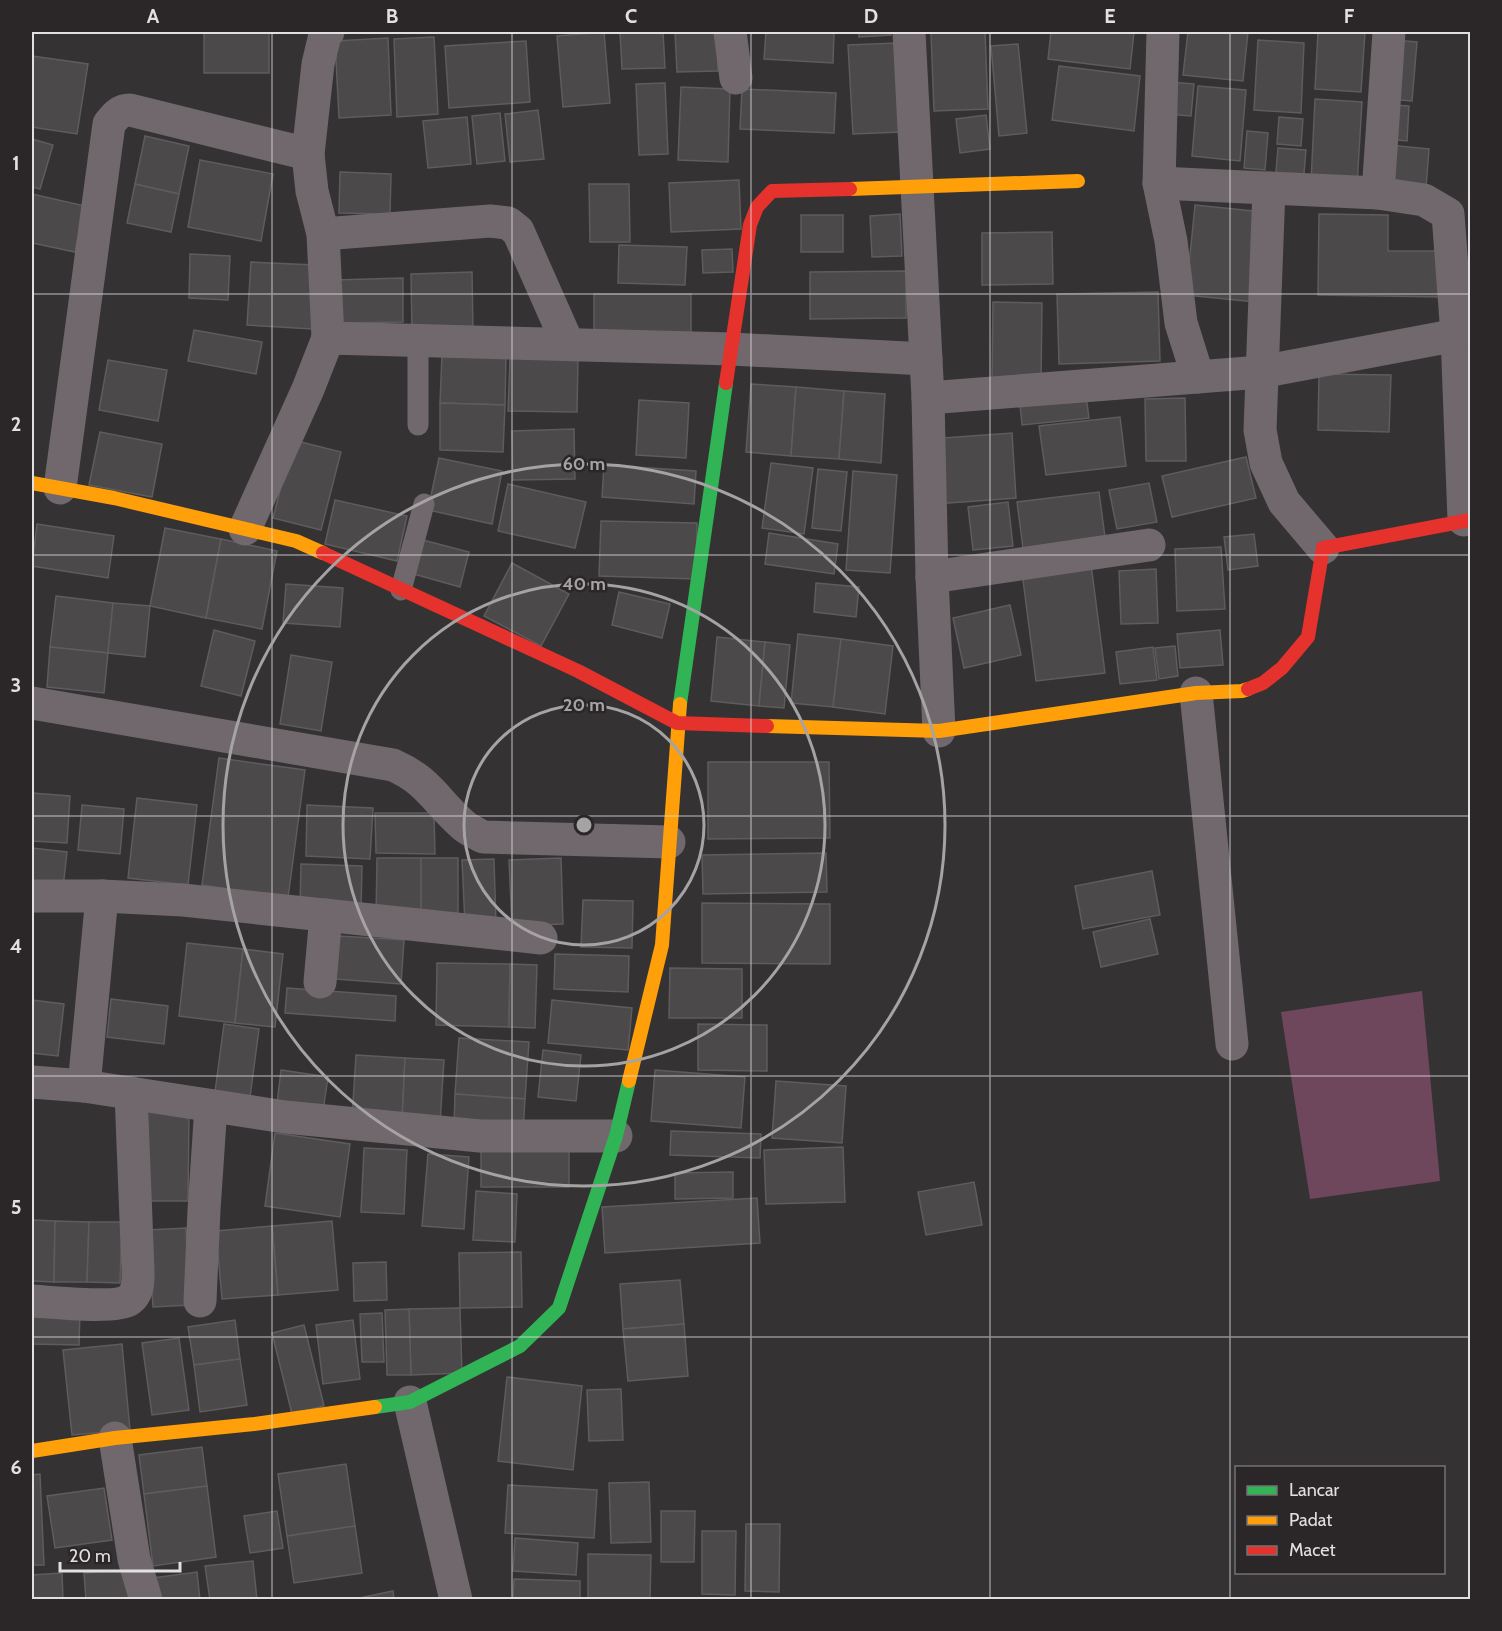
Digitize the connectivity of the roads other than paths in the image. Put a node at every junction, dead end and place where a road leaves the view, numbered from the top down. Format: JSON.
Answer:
{"nodes":[{"id":1,"x":328,"y":32,"type":"edge"},
{"id":2,"x":729,"y":32,"type":"edge"},
{"id":3,"x":909,"y":32,"type":"edge"},
{"id":4,"x":1163,"y":32,"type":"edge"},
{"id":5,"x":1389,"y":32,"type":"edge"},
{"id":6,"x":736,"y":78,"type":"dead end"},
{"id":7,"x":308,"y":154,"type":"junction"},
{"id":8,"x":1078,"y":181,"type":"dead end"},
{"id":9,"x":1159,"y":183,"type":"junction"},
{"id":10,"x":917,"y":188,"type":"junction"},
{"id":11,"x":1269,"y":189,"type":"junction"},
{"id":12,"x":1378,"y":194,"type":"junction"},
{"id":13,"x":323,"y":234,"type":"junction"},
{"id":14,"x":1457,"y":335,"type":"junction"},
{"id":15,"x":328,"y":338,"type":"junction"},
{"id":16,"x":418,"y":340,"type":"junction"},
{"id":17,"x":568,"y":344,"type":"junction"},
{"id":18,"x":732,"y":349,"type":"junction"},
{"id":19,"x":926,"y":359,"type":"junction"},
{"id":20,"x":1261,"y":372,"type":"junction"},
{"id":21,"x":1198,"y":377,"type":"junction"},
{"id":22,"x":928,"y":398,"type":"junction"},
{"id":23,"x":418,"y":425,"type":"dead end"},
{"id":24,"x":46,"y":485,"type":"edge"},
{"id":25,"x":424,"y":504,"type":"dead end"},
{"id":26,"x":1467,"y":520,"type":"edge"},
{"id":27,"x":245,"y":529,"type":"junction"},
{"id":28,"x":1149,"y":545,"type":"dead end"},
{"id":29,"x":1323,"y":548,"type":"junction"},
{"id":30,"x":932,"y":577,"type":"junction"},
{"id":31,"x":401,"y":590,"type":"junction"},
{"id":32,"x":1196,"y":693,"type":"junction"},
{"id":33,"x":32,"y":704,"type":"edge"},
{"id":34,"x":677,"y":723,"type":"junction"},
{"id":35,"x":939,"y":731,"type":"junction"},
{"id":36,"x":669,"y":842,"type":"junction"},
{"id":37,"x":32,"y":896,"type":"edge"},
{"id":38,"x":102,"y":896,"type":"junction"},
{"id":39,"x":326,"y":915,"type":"junction"},
{"id":40,"x":541,"y":938,"type":"dead end"},
{"id":41,"x":320,"y":981,"type":"dead end"},
{"id":42,"x":1232,"y":1044,"type":"dead end"},
{"id":43,"x":32,"y":1082,"type":"edge"},
{"id":44,"x":84,"y":1086,"type":"junction"},
{"id":45,"x":131,"y":1093,"type":"junction"},
{"id":46,"x":211,"y":1106,"type":"junction"},
{"id":47,"x":616,"y":1136,"type":"junction"},
{"id":48,"x":32,"y":1301,"type":"edge"},
{"id":49,"x":200,"y":1301,"type":"dead end"},
{"id":50,"x":410,"y":1402,"type":"junction"},
{"id":51,"x":115,"y":1438,"type":"junction"},
{"id":52,"x":32,"y":1451,"type":"edge"},
{"id":53,"x":146,"y":1599,"type":"edge"},
{"id":54,"x":456,"y":1599,"type":"edge"}],
"edges":[{"from":1,"to":7,"type":"street"},
{"from":2,"to":6,"type":"street"},
{"from":3,"to":10,"type":"street"},
{"from":4,"to":9,"type":"street"},
{"from":5,"to":12,"type":"street"},
{"from":7,"to":13,"type":"street"},
{"from":7,"to":24,"type":"street"},
{"from":8,"to":10,"type":"street"},
{"from":9,"to":11,"type":"street"},
{"from":9,"to":21,"type":"street"},
{"from":10,"to":18,"type":"street"},
{"from":10,"to":19,"type":"street"},
{"from":11,"to":12,"type":"street"},
{"from":11,"to":20,"type":"street"},
{"from":12,"to":14,"type":"street"},
{"from":13,"to":15,"type":"street"},
{"from":13,"to":17,"type":"street"},
{"from":14,"to":20,"type":"street"},
{"from":14,"to":26,"type":"street"},
{"from":15,"to":16,"type":"street"},
{"from":15,"to":27,"type":"street"},
{"from":16,"to":17,"type":"street"},
{"from":16,"to":23,"type":"lane"},
{"from":17,"to":18,"type":"street"},
{"from":18,"to":19,"type":"street"},
{"from":18,"to":34,"type":"street"},
{"from":19,"to":22,"type":"street"},
{"from":20,"to":21,"type":"street"},
{"from":20,"to":29,"type":"street"},
{"from":21,"to":22,"type":"street"},
{"from":22,"to":30,"type":"street"},
{"from":24,"to":27,"type":"street"},
{"from":25,"to":31,"type":"lane"},
{"from":26,"to":29,"type":"street"},
{"from":27,"to":31,"type":"street"},
{"from":28,"to":30,"type":"street"},
{"from":29,"to":32,"type":"street"},
{"from":30,"to":35,"type":"street"},
{"from":31,"to":34,"type":"street"},
{"from":32,"to":35,"type":"street"},
{"from":32,"to":42,"type":"street"},
{"from":33,"to":36,"type":"street"},
{"from":34,"to":35,"type":"street"},
{"from":34,"to":36,"type":"street"},
{"from":36,"to":47,"type":"street"},
{"from":37,"to":38,"type":"street"},
{"from":38,"to":39,"type":"street"},
{"from":38,"to":44,"type":"street"},
{"from":39,"to":40,"type":"street"},
{"from":39,"to":41,"type":"street"},
{"from":43,"to":44,"type":"street"},
{"from":44,"to":45,"type":"street"},
{"from":45,"to":46,"type":"street"},
{"from":45,"to":48,"type":"street"},
{"from":46,"to":47,"type":"street"},
{"from":46,"to":49,"type":"street"},
{"from":47,"to":50,"type":"street"},
{"from":50,"to":51,"type":"street"},
{"from":50,"to":54,"type":"street"},
{"from":51,"to":52,"type":"street"},
{"from":51,"to":53,"type":"street"}]}
